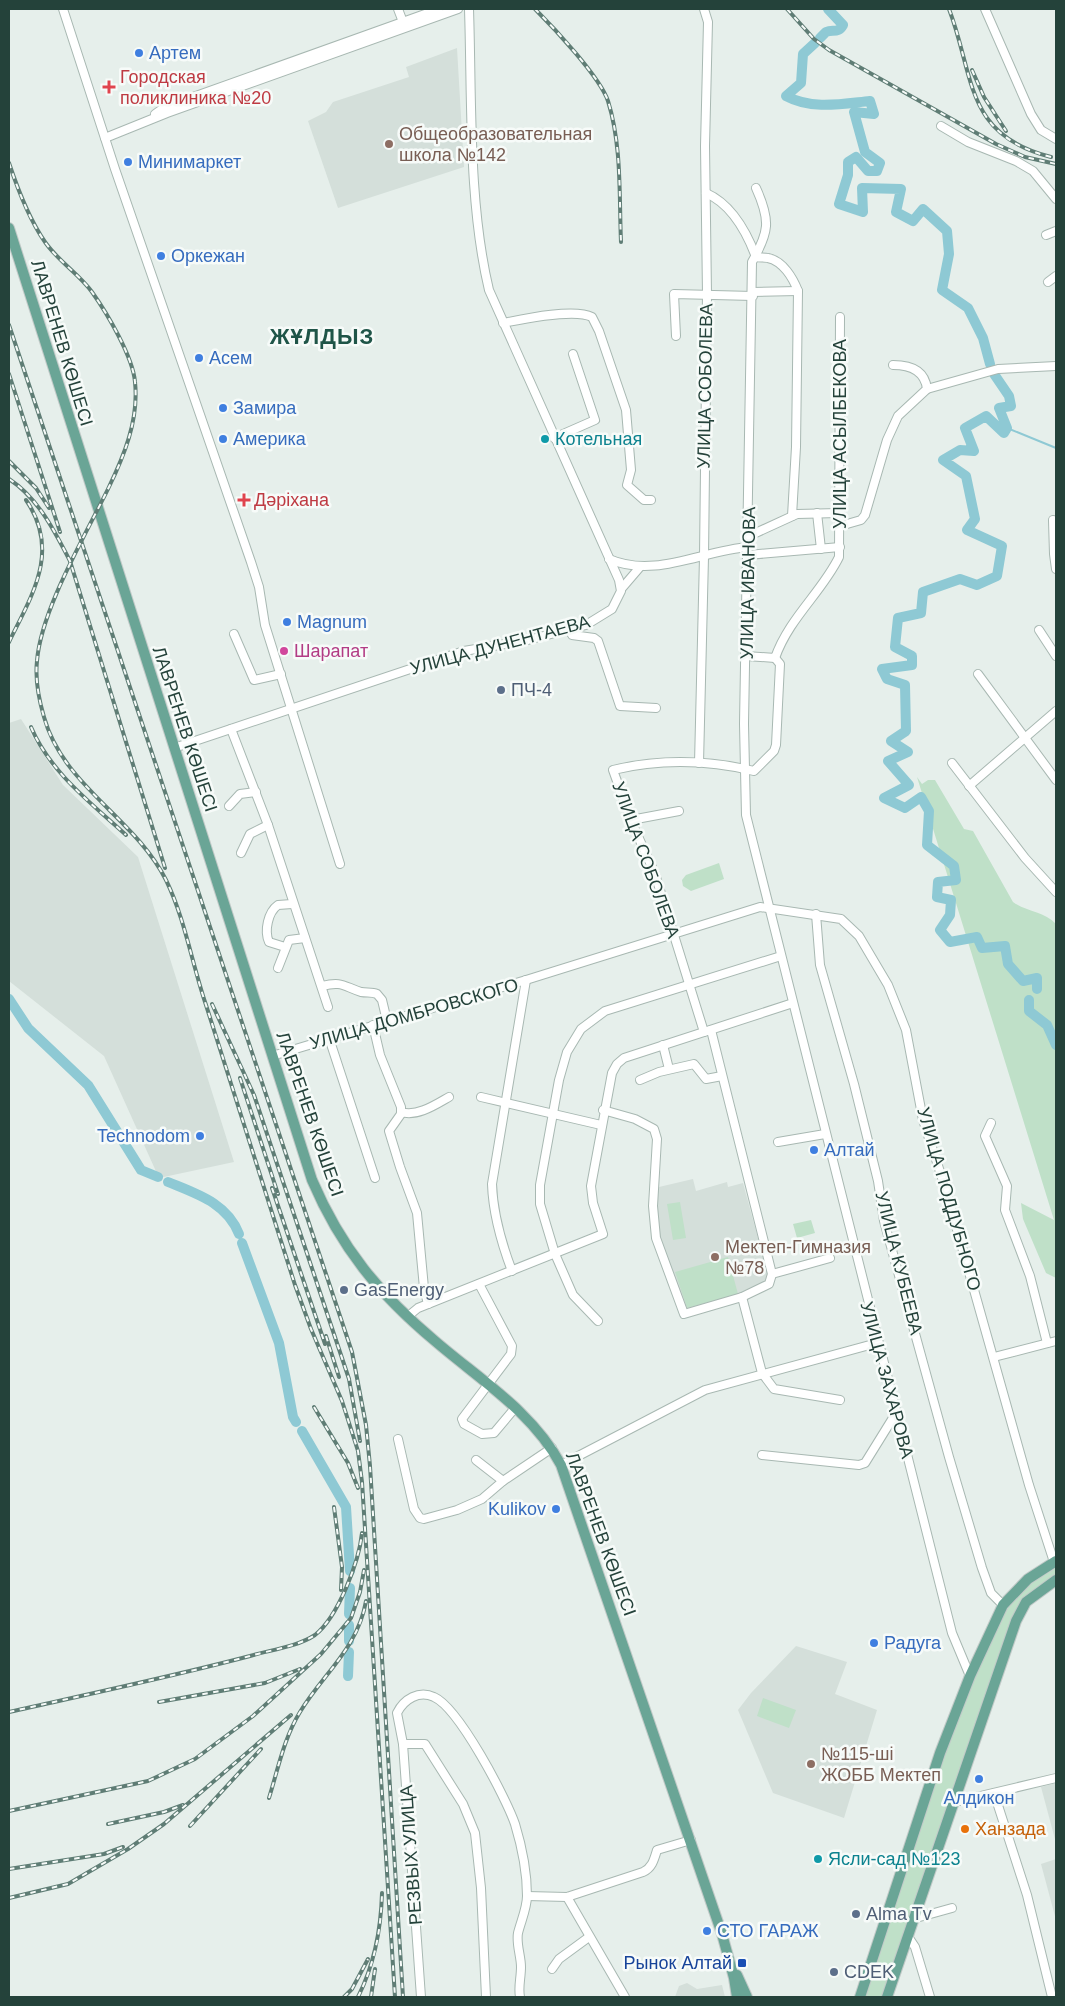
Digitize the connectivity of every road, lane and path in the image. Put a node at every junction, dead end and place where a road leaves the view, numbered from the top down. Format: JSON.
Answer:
{"nodes":[{"id":1,"x":63,"y":9,"type":"edge"},
{"id":2,"x":398,"y":9,"type":"edge"},
{"id":3,"x":439,"y":9,"type":"edge"},
{"id":4,"x":458,"y":9,"type":"edge"},
{"id":5,"x":469,"y":9,"type":"edge"},
{"id":6,"x":704,"y":9,"type":"edge"},
{"id":7,"x":985,"y":9,"type":"edge"},
{"id":8,"x":403,"y":22,"type":"junction"},
{"id":9,"x":146,"y":122,"type":"junction"},
{"id":10,"x":941,"y":126,"type":"dead end"},
{"id":11,"x":105,"y":138,"type":"junction"},
{"id":12,"x":1056,"y":139,"type":"edge"},
{"id":13,"x":756,"y":188,"type":"dead end"},
{"id":14,"x":706,"y":193,"type":"junction"},
{"id":15,"x":1056,"y":199,"type":"edge"},
{"id":16,"x":9,"y":228,"type":"edge"},
{"id":17,"x":1056,"y":231,"type":"edge"},
{"id":18,"x":1046,"y":235,"type":"dead end"},
{"id":19,"x":756,"y":257,"type":"junction"},
{"id":20,"x":1056,"y":276,"type":"edge"},
{"id":21,"x":1048,"y":282,"type":"dead end"},
{"id":22,"x":798,"y":291,"type":"junction"},
{"id":23,"x":707,"y":294,"type":"junction"},
{"id":24,"x":752,"y":294,"type":"junction"},
{"id":25,"x":840,"y":317,"type":"dead end"},
{"id":26,"x":503,"y":323,"type":"junction"},
{"id":27,"x":676,"y":336,"type":"dead end"},
{"id":28,"x":573,"y":354,"type":"dead end"},
{"id":29,"x":893,"y":365,"type":"dead end"},
{"id":30,"x":1056,"y":366,"type":"edge"},
{"id":31,"x":927,"y":389,"type":"junction"},
{"id":32,"x":554,"y":438,"type":"junction"},
{"id":33,"x":651,"y":500,"type":"dead end"},
{"id":34,"x":817,"y":513,"type":"junction"},
{"id":35,"x":839,"y":513,"type":"junction"},
{"id":36,"x":792,"y":516,"type":"junction"},
{"id":37,"x":1053,"y":520,"type":"dead end"},
{"id":38,"x":840,"y":526,"type":"junction"},
{"id":39,"x":749,"y":536,"type":"junction"},
{"id":40,"x":748,"y":546,"type":"junction"},
{"id":41,"x":840,"y":547,"type":"junction"},
{"id":42,"x":820,"y":549,"type":"junction"},
{"id":43,"x":704,"y":556,"type":"junction"},
{"id":44,"x":748,"y":556,"type":"junction"},
{"id":45,"x":609,"y":559,"type":"junction"},
{"id":46,"x":640,"y":567,"type":"junction"},
{"id":47,"x":1056,"y":569,"type":"edge"},
{"id":48,"x":622,"y":588,"type":"junction"},
{"id":49,"x":570,"y":630,"type":"junction"},
{"id":50,"x":1038,"y":630,"type":"dead end"},
{"id":51,"x":234,"y":634,"type":"dead end"},
{"id":52,"x":746,"y":656,"type":"junction"},
{"id":53,"x":1056,"y":656,"type":"edge"},
{"id":54,"x":774,"y":658,"type":"junction"},
{"id":55,"x":281,"y":674,"type":"junction"},
{"id":56,"x":978,"y":674,"type":"dead end"},
{"id":57,"x":656,"y":708,"type":"dead end"},
{"id":58,"x":292,"y":710,"type":"junction"},
{"id":59,"x":1056,"y":711,"type":"edge"},
{"id":60,"x":232,"y":729,"type":"junction"},
{"id":61,"x":1025,"y":737,"type":"junction"},
{"id":62,"x":174,"y":748,"type":"junction"},
{"id":63,"x":699,"y":763,"type":"junction"},
{"id":64,"x":952,"y":763,"type":"dead end"},
{"id":65,"x":744,"y":768,"type":"junction"},
{"id":66,"x":1056,"y":780,"type":"edge"},
{"id":67,"x":970,"y":786,"type":"junction"},
{"id":68,"x":256,"y":792,"type":"junction"},
{"id":69,"x":229,"y":806,"type":"dead end"},
{"id":70,"x":679,"y":811,"type":"dead end"},
{"id":71,"x":631,"y":820,"type":"junction"},
{"id":72,"x":268,"y":825,"type":"junction"},
{"id":73,"x":241,"y":853,"type":"dead end"},
{"id":74,"x":340,"y":864,"type":"dead end"},
{"id":75,"x":1056,"y":892,"type":"edge"},
{"id":76,"x":292,"y":904,"type":"junction"},
{"id":77,"x":769,"y":907,"type":"junction"},
{"id":78,"x":816,"y":914,"type":"junction"},
{"id":79,"x":675,"y":933,"type":"junction"},
{"id":80,"x":305,"y":938,"type":"junction"},
{"id":81,"x":284,"y":947,"type":"junction"},
{"id":82,"x":781,"y":956,"type":"junction"},
{"id":83,"x":278,"y":968,"type":"dead end"},
{"id":84,"x":526,"y":980,"type":"junction"},
{"id":85,"x":689,"y":984,"type":"junction"},
{"id":86,"x":322,"y":986,"type":"junction"},
{"id":87,"x":792,"y":1003,"type":"junction"},
{"id":88,"x":328,"y":1008,"type":"dead end"},
{"id":89,"x":387,"y":1021,"type":"junction"},
{"id":90,"x":373,"y":1025,"type":"junction"},
{"id":91,"x":707,"y":1031,"type":"junction"},
{"id":92,"x":329,"y":1038,"type":"junction"},
{"id":93,"x":663,"y":1045,"type":"junction"},
{"id":94,"x":272,"y":1056,"type":"junction"},
{"id":95,"x":669,"y":1069,"type":"junction"},
{"id":96,"x":722,"y":1076,"type":"junction"},
{"id":97,"x":640,"y":1080,"type":"dead end"},
{"id":98,"x":449,"y":1097,"type":"dead end"},
{"id":99,"x":481,"y":1097,"type":"dead end"},
{"id":100,"x":505,"y":1104,"type":"junction"},
{"id":101,"x":603,"y":1110,"type":"junction"},
{"id":102,"x":401,"y":1112,"type":"junction"},
{"id":103,"x":552,"y":1114,"type":"junction"},
{"id":104,"x":991,"y":1123,"type":"dead end"},
{"id":105,"x":601,"y":1125,"type":"junction"},
{"id":106,"x":825,"y":1134,"type":"junction"},
{"id":107,"x":778,"y":1142,"type":"dead end"},
{"id":108,"x":375,"y":1178,"type":"dead end"},
{"id":109,"x":555,"y":1254,"type":"junction"},
{"id":110,"x":830,"y":1258,"type":"dead end"},
{"id":111,"x":512,"y":1271,"type":"junction"},
{"id":112,"x":772,"y":1274,"type":"junction"},
{"id":113,"x":479,"y":1284,"type":"junction"},
{"id":114,"x":742,"y":1297,"type":"junction"},
{"id":115,"x":428,"y":1304,"type":"junction"},
{"id":116,"x":407,"y":1317,"type":"junction"},
{"id":117,"x":598,"y":1321,"type":"dead end"},
{"id":118,"x":1056,"y":1340,"type":"edge"},
{"id":119,"x":877,"y":1342,"type":"junction"},
{"id":120,"x":1047,"y":1343,"type":"junction"},
{"id":121,"x":994,"y":1357,"type":"junction"},
{"id":122,"x":762,"y":1373,"type":"junction"},
{"id":123,"x":487,"y":1385,"type":"junction"},
{"id":124,"x":840,"y":1400,"type":"dead end"},
{"id":125,"x":515,"y":1408,"type":"junction"},
{"id":126,"x":896,"y":1413,"type":"junction"},
{"id":127,"x":398,"y":1439,"type":"dead end"},
{"id":128,"x":552,"y":1448,"type":"junction"},
{"id":129,"x":762,"y":1455,"type":"dead end"},
{"id":130,"x":476,"y":1460,"type":"dead end"},
{"id":131,"x":561,"y":1465,"type":"junction"},
{"id":132,"x":503,"y":1482,"type":"junction"},
{"id":133,"x":1055,"y":1562,"type":"edge"},
{"id":134,"x":1056,"y":1582,"type":"edge"},
{"id":135,"x":1003,"y":1605,"type":"junction"},
{"id":136,"x":970,"y":1676,"type":"junction"},
{"id":137,"x":403,"y":1744,"type":"junction"},
{"id":138,"x":1056,"y":1778,"type":"edge"},
{"id":139,"x":994,"y":1793,"type":"junction"},
{"id":140,"x":955,"y":1802,"type":"junction"},
{"id":141,"x":691,"y":1840,"type":"junction"},
{"id":142,"x":527,"y":1896,"type":"junction"},
{"id":143,"x":567,"y":1897,"type":"junction"},
{"id":144,"x":952,"y":1908,"type":"dead end"},
{"id":145,"x":916,"y":1918,"type":"junction"},
{"id":146,"x":589,"y":1937,"type":"junction"},
{"id":147,"x":909,"y":1938,"type":"junction"},
{"id":148,"x":875,"y":1947,"type":"junction"},
{"id":149,"x":729,"y":1956,"type":"junction"},
{"id":150,"x":902,"y":1957,"type":"junction"},
{"id":151,"x":552,"y":1969,"type":"dead end"},
{"id":152,"x":421,"y":1997,"type":"edge"},
{"id":153,"x":486,"y":1997,"type":"edge"},
{"id":154,"x":520,"y":1997,"type":"edge"},
{"id":155,"x":625,"y":1997,"type":"edge"},
{"id":156,"x":739,"y":1997,"type":"edge"},
{"id":157,"x":747,"y":1997,"type":"edge"},
{"id":158,"x":853,"y":1997,"type":"edge"},
{"id":159,"x":860,"y":1997,"type":"edge"},
{"id":160,"x":887,"y":1997,"type":"edge"},
{"id":161,"x":891,"y":1997,"type":"edge"},
{"id":162,"x":930,"y":1997,"type":"edge"},
{"id":163,"x":1054,"y":1997,"type":"edge"}],
"edges":[{"from":1,"to":11,"type":"street"},
{"from":2,"to":8,"type":"street"},
{"from":3,"to":8,"type":"street"},
{"from":4,"to":9,"type":"street"},
{"from":5,"to":26,"type":"street"},
{"from":6,"to":14,"type":"street","name":"УЛИЦА СОБОЛЕВА"},
{"from":7,"to":12,"type":"street"},
{"from":8,"to":9,"type":"street"},
{"from":9,"to":11,"type":"street"},
{"from":10,"to":15,"type":"street"},
{"from":11,"to":55,"type":"street"},
{"from":13,"to":19,"type":"street","name":"УЛИЦА ИВАНОВА"},
{"from":14,"to":19,"type":"street"},
{"from":14,"to":23,"type":"street","name":"УЛИЦА СОБОЛЕВА"},
{"from":16,"to":62,"type":"main road","name":"ЛАВРЕНЕВ КӨШЕСІ"},
{"from":17,"to":18,"type":"street"},
{"from":19,"to":22,"type":"street"},
{"from":19,"to":24,"type":"street","name":"УЛИЦА ИВАНОВА"},
{"from":20,"to":21,"type":"street"},
{"from":22,"to":24,"type":"street"},
{"from":22,"to":36,"type":"street"},
{"from":23,"to":24,"type":"street"},
{"from":23,"to":27,"type":"street"},
{"from":23,"to":43,"type":"street","name":"УЛИЦА СОБОЛЕВА"},
{"from":24,"to":39,"type":"street","name":"УЛИЦА ИВАНОВА"},
{"from":25,"to":35,"type":"street","name":"УЛИЦА АСЫЛБЕКОВА"},
{"from":26,"to":32,"type":"street"},
{"from":26,"to":33,"type":"street"},
{"from":28,"to":32,"type":"street"},
{"from":29,"to":31,"type":"street"},
{"from":30,"to":31,"type":"street"},
{"from":31,"to":38,"type":"street"},
{"from":32,"to":45,"type":"street"},
{"from":34,"to":35,"type":"street"},
{"from":34,"to":36,"type":"street"},
{"from":34,"to":42,"type":"street"},
{"from":35,"to":38,"type":"street","name":"УЛИЦА АСЫЛБЕКОВА"},
{"from":36,"to":39,"type":"street"},
{"from":37,"to":47,"type":"street"},
{"from":38,"to":41,"type":"street","name":"УЛИЦА АСЫЛБЕКОВА"},
{"from":39,"to":40,"type":"street","name":"УЛИЦА ИВАНОВА"},
{"from":40,"to":43,"type":"street"},
{"from":40,"to":44,"type":"street","name":"УЛИЦА ИВАНОВА"},
{"from":41,"to":42,"type":"street","name":"УЛИЦА АСЫЛБЕКОВА"},
{"from":41,"to":54,"type":"street"},
{"from":42,"to":44,"type":"street","name":"УЛИЦА АСЫЛБЕКОВА"},
{"from":43,"to":46,"type":"street"},
{"from":43,"to":63,"type":"street","name":"УЛИЦА СОБОЛЕВА"},
{"from":44,"to":52,"type":"street","name":"УЛИЦА ИВАНОВА"},
{"from":45,"to":46,"type":"street"},
{"from":45,"to":48,"type":"street"},
{"from":46,"to":48,"type":"street","name":"УЛИЦА ДУНЕНТАЕВА"},
{"from":48,"to":49,"type":"street","name":"УЛИЦА ДУНЕНТАЕВА"},
{"from":49,"to":57,"type":"street"},
{"from":49,"to":58,"type":"street","name":"УЛИЦА ДУНЕНТАЕВА"},
{"from":50,"to":53,"type":"street"},
{"from":51,"to":55,"type":"street"},
{"from":52,"to":54,"type":"street"},
{"from":52,"to":65,"type":"street","name":"УЛИЦА ИВАНОВА"},
{"from":54,"to":65,"type":"street"},
{"from":55,"to":58,"type":"street"},
{"from":56,"to":61,"type":"street"},
{"from":58,"to":60,"type":"street","name":"УЛИЦА ДУНЕНТАЕВА"},
{"from":58,"to":74,"type":"street"},
{"from":59,"to":61,"type":"street"},
{"from":60,"to":62,"type":"street","name":"УЛИЦА ДУНЕНТАЕВА"},
{"from":60,"to":68,"type":"street"},
{"from":61,"to":66,"type":"street"},
{"from":61,"to":67,"type":"street"},
{"from":62,"to":94,"type":"main road","name":"ЛАВРЕНЕВ КӨШЕСІ"},
{"from":63,"to":65,"type":"street","name":"УЛИЦА СОБОЛЕВА"},
{"from":63,"to":71,"type":"street","name":"УЛИЦА СОБОЛЕВА"},
{"from":64,"to":67,"type":"street"},
{"from":65,"to":77,"type":"street","name":"УЛИЦА ИВАНОВА"},
{"from":67,"to":75,"type":"street"},
{"from":68,"to":69,"type":"street"},
{"from":68,"to":72,"type":"street"},
{"from":70,"to":71,"type":"street"},
{"from":71,"to":79,"type":"street","name":"УЛИЦА СОБОЛЕВА"},
{"from":72,"to":73,"type":"street"},
{"from":72,"to":76,"type":"street"},
{"from":76,"to":80,"type":"street"},
{"from":76,"to":81,"type":"street"},
{"from":77,"to":78,"type":"street","name":"УЛИЦА ПОДДУБНОГО"},
{"from":77,"to":79,"type":"street","name":"УЛИЦА ДОМБРОВСКОГО"},
{"from":77,"to":82,"type":"street","name":"УЛИЦА ЗАХАРОВА"},
{"from":78,"to":121,"type":"street","name":"УЛИЦА ПОДДУБНОГО"},
{"from":78,"to":135,"type":"street","name":"УЛИЦА КУБЕЕВА"},
{"from":79,"to":84,"type":"street","name":"УЛИЦА ДОМБРОВСКОГО"},
{"from":79,"to":85,"type":"street","name":"УЛИЦА СОБОЛЕВА"},
{"from":80,"to":81,"type":"street"},
{"from":80,"to":86,"type":"street"},
{"from":81,"to":83,"type":"street"},
{"from":82,"to":85,"type":"street"},
{"from":82,"to":87,"type":"street","name":"УЛИЦА ЗАХАРОВА"},
{"from":84,"to":89,"type":"street","name":"УЛИЦА ДОМБРОВСКОГО"},
{"from":84,"to":100,"type":"street","name":"УЛИЦА ДОМБРОВСКОГО"},
{"from":85,"to":91,"type":"street","name":"УЛИЦА СОБОЛЕВА"},
{"from":85,"to":103,"type":"street"},
{"from":86,"to":88,"type":"street"},
{"from":86,"to":89,"type":"street"},
{"from":87,"to":91,"type":"street"},
{"from":87,"to":106,"type":"street","name":"УЛИЦА ЗАХАРОВА"},
{"from":89,"to":90,"type":"street","name":"УЛИЦА ДОМБРОВСКОГО"},
{"from":90,"to":92,"type":"street","name":"УЛИЦА ДОМБРОВСКОГО"},
{"from":90,"to":102,"type":"street"},
{"from":91,"to":93,"type":"street"},
{"from":91,"to":96,"type":"street","name":"УЛИЦА СОБОЛЕВА"},
{"from":92,"to":94,"type":"street","name":"УЛИЦА ДОМБРОВСКОГО"},
{"from":92,"to":108,"type":"street"},
{"from":93,"to":95,"type":"street"},
{"from":93,"to":101,"type":"street"},
{"from":94,"to":116,"type":"main road","name":"ЛАВРЕНЕВ КӨШЕСІ"},
{"from":95,"to":96,"type":"street"},
{"from":95,"to":97,"type":"street"},
{"from":96,"to":112,"type":"street","name":"УЛИЦА СОБОЛЕВА"},
{"from":98,"to":102,"type":"street"},
{"from":99,"to":100,"type":"street"},
{"from":100,"to":103,"type":"street"},
{"from":100,"to":111,"type":"street","name":"УЛИЦА ДОМБРОВСКОГО"},
{"from":101,"to":105,"type":"street"},
{"from":101,"to":114,"type":"street"},
{"from":102,"to":115,"type":"street"},
{"from":103,"to":105,"type":"street"},
{"from":103,"to":109,"type":"street"},
{"from":104,"to":120,"type":"street"},
{"from":105,"to":109,"type":"street"},
{"from":106,"to":107,"type":"street"},
{"from":106,"to":119,"type":"street","name":"УЛИЦА ЗАХАРОВА"},
{"from":109,"to":111,"type":"street"},
{"from":109,"to":117,"type":"street"},
{"from":110,"to":112,"type":"street"},
{"from":111,"to":113,"type":"street"},
{"from":112,"to":114,"type":"street"},
{"from":113,"to":115,"type":"street"},
{"from":113,"to":123,"type":"street"},
{"from":114,"to":122,"type":"street"},
{"from":115,"to":116,"type":"street"},
{"from":116,"to":123,"type":"main road","name":"ЛАВРЕНЕВ КӨШЕСІ"},
{"from":118,"to":120,"type":"street"},
{"from":119,"to":122,"type":"street"},
{"from":119,"to":126,"type":"street","name":"УЛИЦА ЗАХАРОВА"},
{"from":120,"to":121,"type":"street"},
{"from":121,"to":133,"type":"street","name":"УЛИЦА ПОДДУБНОГО"},
{"from":122,"to":124,"type":"street"},
{"from":122,"to":131,"type":"street"},
{"from":123,"to":125,"type":"main road","name":"ЛАВРЕНЕВ КӨШЕСІ"},
{"from":123,"to":125,"type":"street"},
{"from":125,"to":128,"type":"main road","name":"ЛАВРЕНЕВ КӨШЕСІ"},
{"from":126,"to":129,"type":"street"},
{"from":126,"to":136,"type":"street","name":"УЛИЦА ЗАХАРОВА"},
{"from":127,"to":132,"type":"street"},
{"from":128,"to":131,"type":"main road","name":"ЛАВРЕНЕВ КӨШЕСІ"},
{"from":128,"to":132,"type":"street"},
{"from":130,"to":132,"type":"street"},
{"from":131,"to":141,"type":"main road","name":"ЛАВРЕНЕВ КӨШЕСІ"},
{"from":133,"to":135,"type":"main road"},
{"from":134,"to":140,"type":"main road"},
{"from":135,"to":136,"type":"main road"},
{"from":136,"to":148,"type":"main road"},
{"from":137,"to":142,"type":"street","name":"РЕЗВЫХ УЛИЦА"},
{"from":137,"to":152,"type":"street","name":"РЕЗВЫХ УЛИЦА"},
{"from":137,"to":153,"type":"street"},
{"from":138,"to":139,"type":"street"},
{"from":139,"to":140,"type":"street"},
{"from":139,"to":163,"type":"street"},
{"from":140,"to":145,"type":"main road"},
{"from":141,"to":143,"type":"street"},
{"from":141,"to":149,"type":"main road","name":"ЛАВРЕНЕВ КӨШЕСІ"},
{"from":142,"to":143,"type":"street"},
{"from":142,"to":154,"type":"street"},
{"from":143,"to":146,"type":"street"},
{"from":144,"to":145,"type":"street"},
{"from":145,"to":147,"type":"main road"},
{"from":146,"to":151,"type":"street"},
{"from":146,"to":155,"type":"street"},
{"from":147,"to":150,"type":"main road"},
{"from":147,"to":162,"type":"street"},
{"from":148,"to":158,"type":"main road"},
{"from":148,"to":159,"type":"main road"},
{"from":149,"to":156,"type":"main road","name":"ЛАВРЕНЕВ КӨШЕСІ"},
{"from":149,"to":157,"type":"main road","name":"ЛАВРЕНЕВ КӨШЕСІ"},
{"from":150,"to":160,"type":"main road"},
{"from":150,"to":161,"type":"main road"}]}
